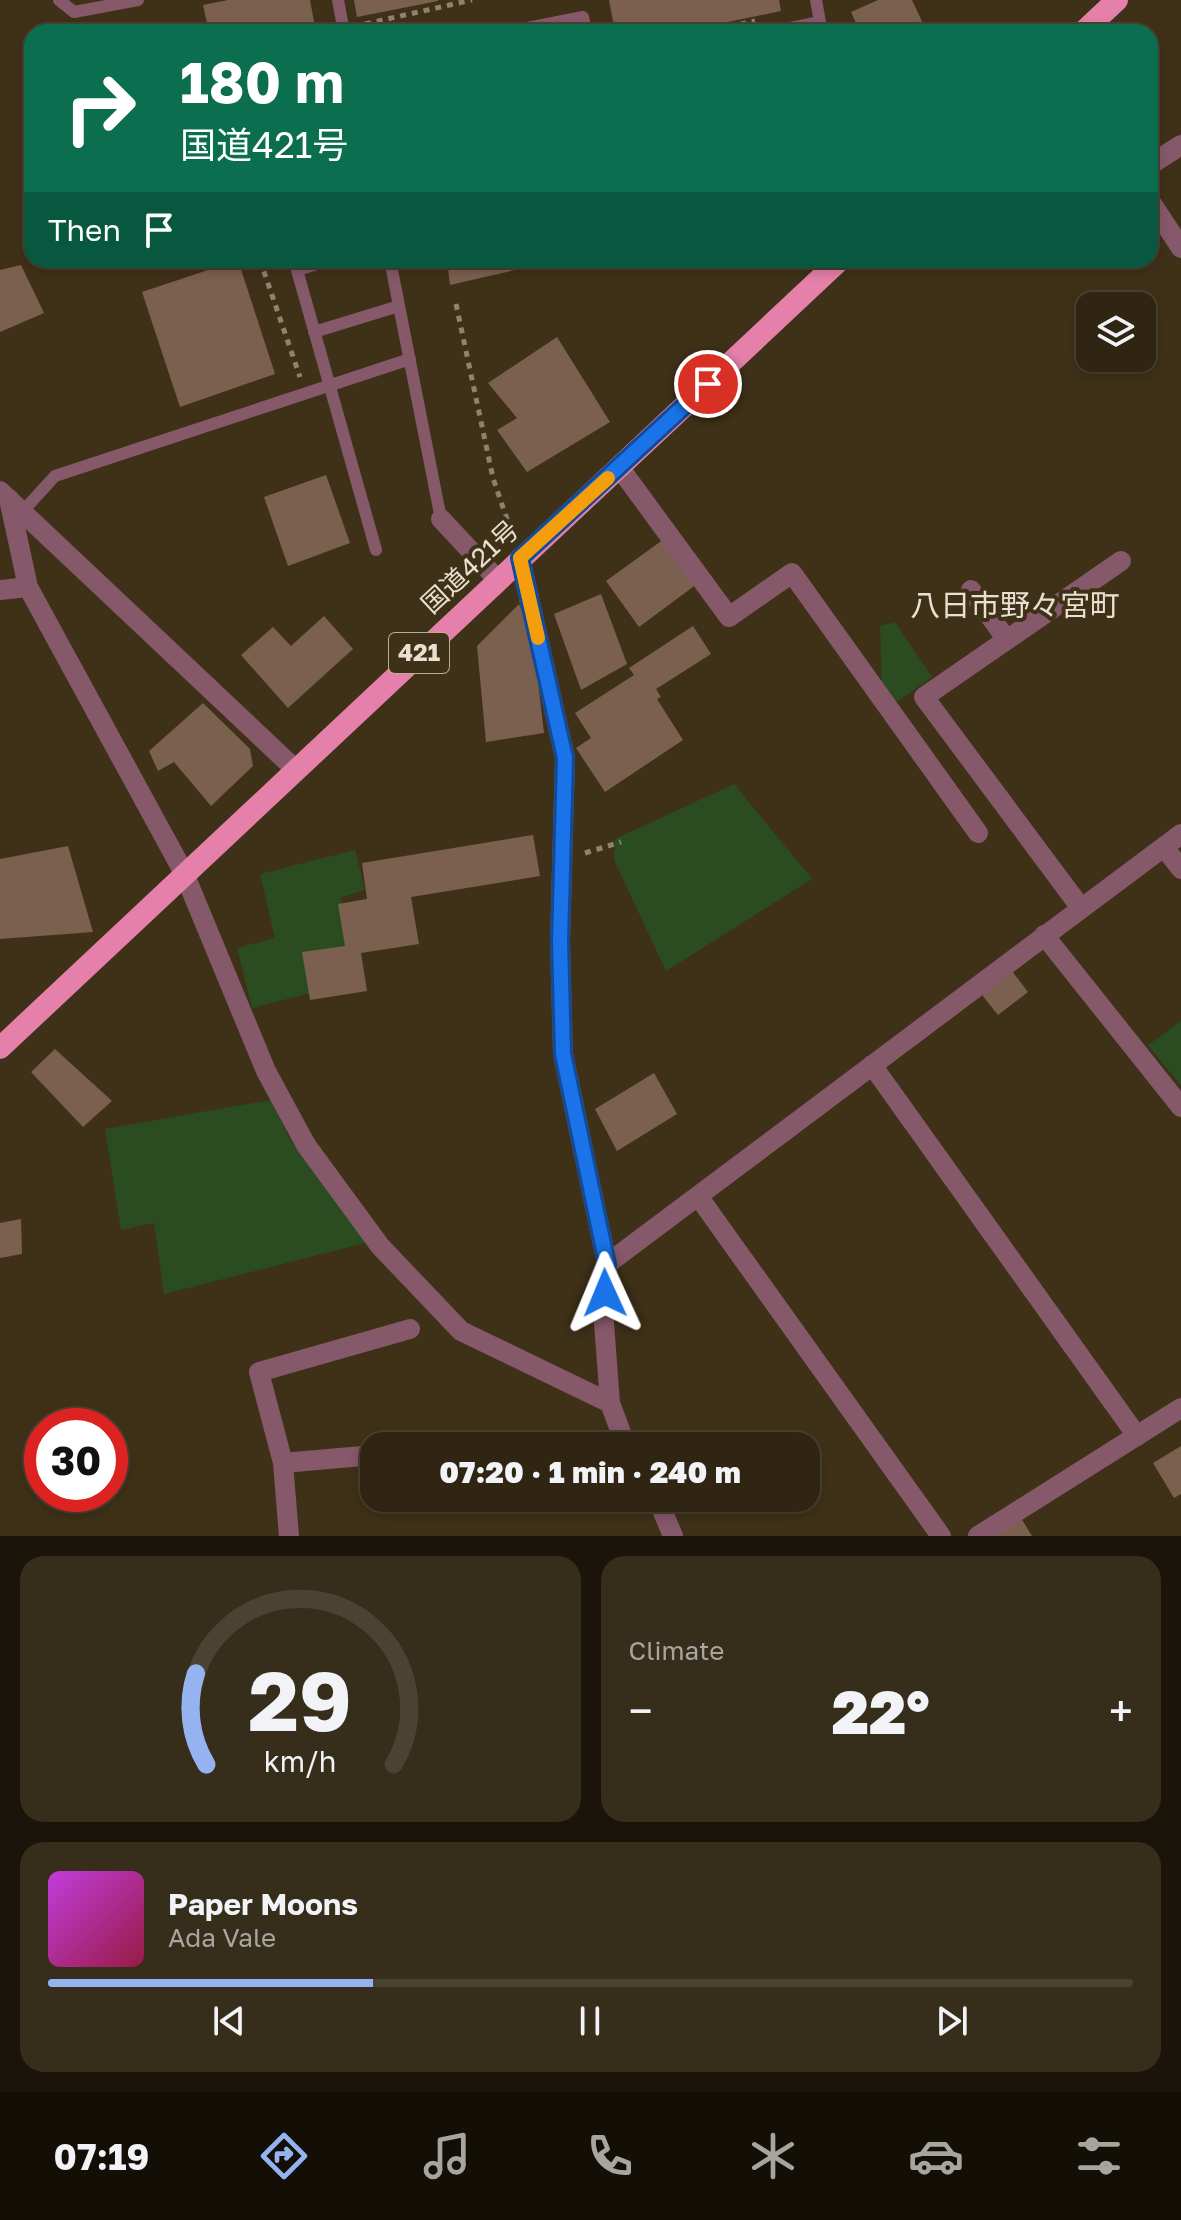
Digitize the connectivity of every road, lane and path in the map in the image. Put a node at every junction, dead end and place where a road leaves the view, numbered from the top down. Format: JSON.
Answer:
{"nodes":[{"id":1,"x":59,"y":0,"type":"edge"},
{"id":2,"x":138,"y":0,"type":"edge"},
{"id":3,"x":338,"y":0,"type":"edge"},
{"id":4,"x":472,"y":0,"type":"edge"},
{"id":5,"x":816,"y":0,"type":"edge"},
{"id":6,"x":1117,"y":0,"type":"edge"},
{"id":7,"x":342,"y":24,"type":"edge"},
{"id":8,"x":365,"y":24,"type":"dead end"},
{"id":9,"x":558,"y":24,"type":"edge"},
{"id":10,"x":584,"y":24,"type":"edge"},
{"id":11,"x":820,"y":24,"type":"edge"},
{"id":12,"x":1092,"y":24,"type":"edge"},
{"id":13,"x":1181,"y":145,"type":"edge"},
{"id":14,"x":1158,"y":160,"type":"edge"},
{"id":15,"x":1158,"y":213,"type":"edge"},
{"id":16,"x":1181,"y":248,"type":"edge"},
{"id":17,"x":263,"y":268,"type":"edge"},
{"id":18,"x":304,"y":268,"type":"edge"},
{"id":19,"x":392,"y":268,"type":"edge"},
{"id":20,"x":831,"y":268,"type":"edge"},
{"id":21,"x":456,"y":304,"type":"dead end"},
{"id":22,"x":399,"y":306,"type":"junction"},
{"id":23,"x":314,"y":332,"type":"junction"},
{"id":24,"x":410,"y":359,"type":"junction"},
{"id":25,"x":302,"y":384,"type":"dead end"},
{"id":26,"x":329,"y":385,"type":"junction"},
{"id":27,"x":619,"y":467,"type":"junction"},
{"id":28,"x":10,"y":501,"type":"edge"},
{"id":29,"x":441,"y":519,"type":"joint"},
{"id":30,"x":376,"y":550,"type":"dead end"},
{"id":31,"x":520,"y":558,"type":"junction"},
{"id":32,"x":1121,"y":561,"type":"dead end"},
{"id":33,"x":497,"y":579,"type":"junction"},
{"id":34,"x":28,"y":587,"type":"junction"},
{"id":35,"x":0,"y":590,"type":"edge"},
{"id":36,"x":971,"y":590,"type":"dead end"},
{"id":37,"x":1007,"y":640,"type":"junction"},
{"id":38,"x":296,"y":770,"type":"junction"},
{"id":39,"x":978,"y":833,"type":"dead end"},
{"id":40,"x":1181,"y":834,"type":"edge"},
{"id":41,"x":621,"y":842,"type":"dead end"},
{"id":42,"x":1164,"y":847,"type":"junction"},
{"id":43,"x":579,"y":855,"type":"dead end"},
{"id":44,"x":1181,"y":869,"type":"edge"},
{"id":45,"x":184,"y":873,"type":"junction"},
{"id":46,"x":1081,"y":908,"type":"junction"},
{"id":47,"x":1044,"y":935,"type":"junction"},
{"id":48,"x":0,"y":1048,"type":"edge"},
{"id":49,"x":872,"y":1065,"type":"junction"},
{"id":50,"x":1181,"y":1107,"type":"edge"},
{"id":51,"x":698,"y":1196,"type":"junction"},
{"id":52,"x":607,"y":1264,"type":"junction"},
{"id":53,"x":410,"y":1329,"type":"dead end"},
{"id":54,"x":610,"y":1403,"type":"junction"},
{"id":55,"x":1181,"y":1408,"type":"edge"},
{"id":56,"x":621,"y":1432,"type":"edge"},
{"id":57,"x":1137,"y":1436,"type":"junction"},
{"id":58,"x":360,"y":1456,"type":"edge"},
{"id":59,"x":283,"y":1463,"type":"junction"},
{"id":60,"x":663,"y":1512,"type":"edge"},
{"id":61,"x":289,"y":1536,"type":"edge"},
{"id":62,"x":673,"y":1536,"type":"edge"},
{"id":63,"x":941,"y":1536,"type":"edge"},
{"id":64,"x":978,"y":1536,"type":"edge"}],
"edges":[{"from":1,"to":2,"type":"lane"},
{"from":3,"to":7,"type":"lane"},
{"from":4,"to":8,"type":"path"},
{"from":5,"to":11,"type":"lane"},
{"from":6,"to":12,"type":"highway"},
{"from":9,"to":10,"type":"lane"},
{"from":13,"to":14,"type":"street"},
{"from":15,"to":16,"type":"street"},
{"from":17,"to":25,"type":"path"},
{"from":18,"to":23,"type":"lane"},
{"from":19,"to":22,"type":"lane"},
{"from":20,"to":27,"type":"highway","name":"国道421号","number":"421"},
{"from":21,"to":31,"type":"path"},
{"from":22,"to":23,"type":"lane"},
{"from":22,"to":24,"type":"lane"},
{"from":23,"to":26,"type":"lane"},
{"from":24,"to":26,"type":"lane"},
{"from":24,"to":29,"type":"lane"},
{"from":26,"to":28,"type":"lane"},
{"from":26,"to":30,"type":"lane"},
{"from":27,"to":31,"type":"highway","name":"国道421号","number":"421"},
{"from":27,"to":39,"type":"street"},
{"from":28,"to":34,"type":"street"},
{"from":28,"to":38,"type":"street"},
{"from":29,"to":33,"type":"street"},
{"from":31,"to":33,"type":"highway","name":"国道421号","number":"421"},
{"from":31,"to":52,"type":"street"},
{"from":32,"to":37,"type":"street"},
{"from":33,"to":38,"type":"highway","name":"国道421号","number":"421"},
{"from":34,"to":35,"type":"street"},
{"from":34,"to":45,"type":"street"},
{"from":36,"to":37,"type":"street"},
{"from":37,"to":46,"type":"street"},
{"from":38,"to":45,"type":"highway","name":"国道421号","number":"421"},
{"from":40,"to":42,"type":"street"},
{"from":41,"to":43,"type":"path"},
{"from":42,"to":44,"type":"street"},
{"from":42,"to":46,"type":"street"},
{"from":45,"to":48,"type":"highway","name":"国道421号","number":"421"},
{"from":45,"to":54,"type":"street"},
{"from":46,"to":47,"type":"street"},
{"from":47,"to":49,"type":"street"},
{"from":47,"to":50,"type":"street"},
{"from":49,"to":51,"type":"street"},
{"from":49,"to":57,"type":"street"},
{"from":51,"to":52,"type":"street"},
{"from":51,"to":63,"type":"street"},
{"from":52,"to":54,"type":"street"},
{"from":53,"to":59,"type":"street"},
{"from":54,"to":56,"type":"street"},
{"from":55,"to":57,"type":"street"},
{"from":57,"to":64,"type":"street"},
{"from":58,"to":59,"type":"street"},
{"from":59,"to":61,"type":"street"},
{"from":60,"to":62,"type":"street"}]}
